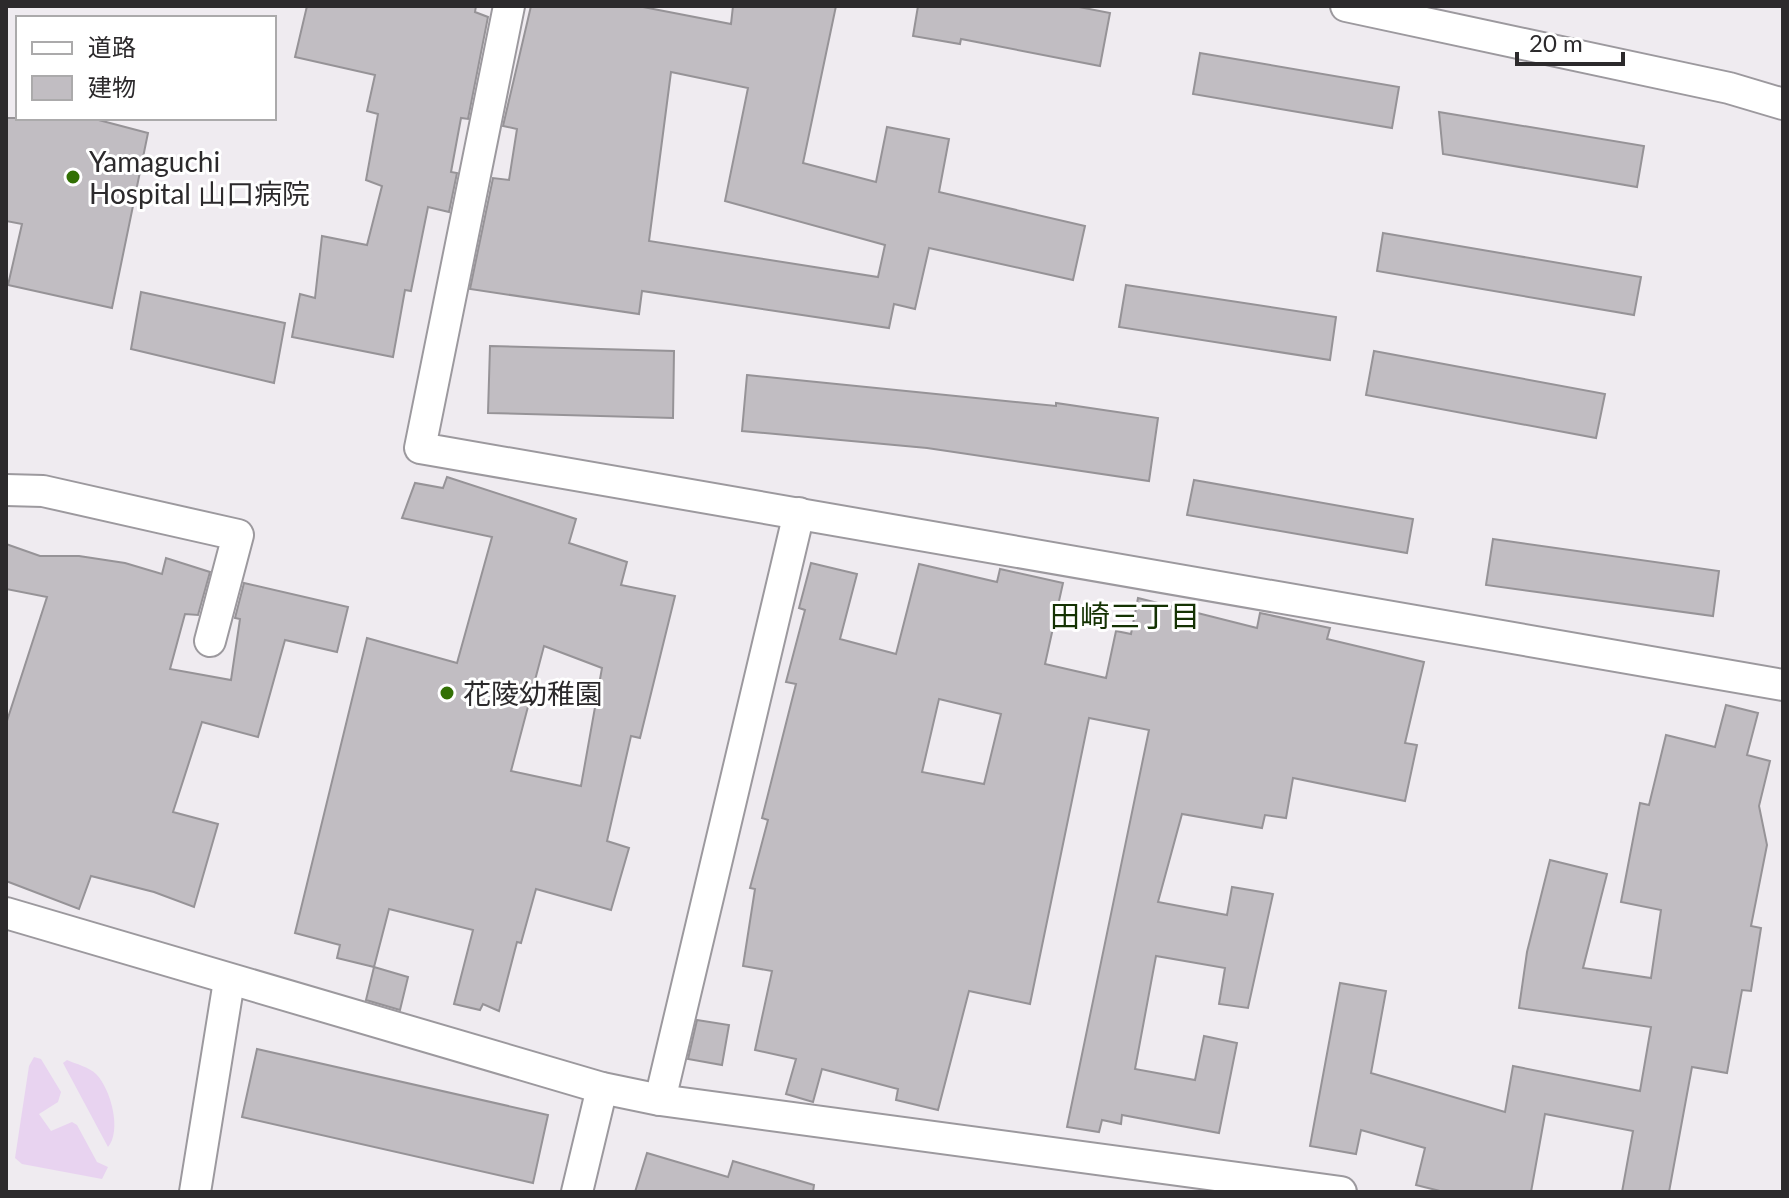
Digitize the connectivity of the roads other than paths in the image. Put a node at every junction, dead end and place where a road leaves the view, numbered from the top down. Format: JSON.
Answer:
{"nodes":[{"id":1,"x":509,"y":6,"type":"edge"},
{"id":2,"x":1346,"y":6,"type":"edge"},
{"id":3,"x":1783,"y":104,"type":"edge"},
{"id":4,"x":6,"y":490,"type":"edge"},
{"id":5,"x":799,"y":513,"type":"junction"},
{"id":6,"x":210,"y":641,"type":"dead end"},
{"id":7,"x":1783,"y":685,"type":"edge"},
{"id":8,"x":6,"y":913,"type":"edge"},
{"id":9,"x":229,"y":981,"type":"junction"},
{"id":10,"x":602,"y":1088,"type":"junction"},
{"id":11,"x":660,"y":1100,"type":"junction"},
{"id":12,"x":195,"y":1192,"type":"edge"},
{"id":13,"x":577,"y":1192,"type":"edge"},
{"id":14,"x":1341,"y":1192,"type":"edge"}],
"edges":[{"from":1,"to":5,"type":"street"},
{"from":2,"to":3,"type":"street"},
{"from":4,"to":6,"type":"street"},
{"from":5,"to":7,"type":"street"},
{"from":5,"to":11,"type":"street"},
{"from":8,"to":9,"type":"street"},
{"from":9,"to":10,"type":"street"},
{"from":9,"to":12,"type":"street"},
{"from":10,"to":11,"type":"street"},
{"from":10,"to":13,"type":"street"},
{"from":11,"to":14,"type":"street"}]}
